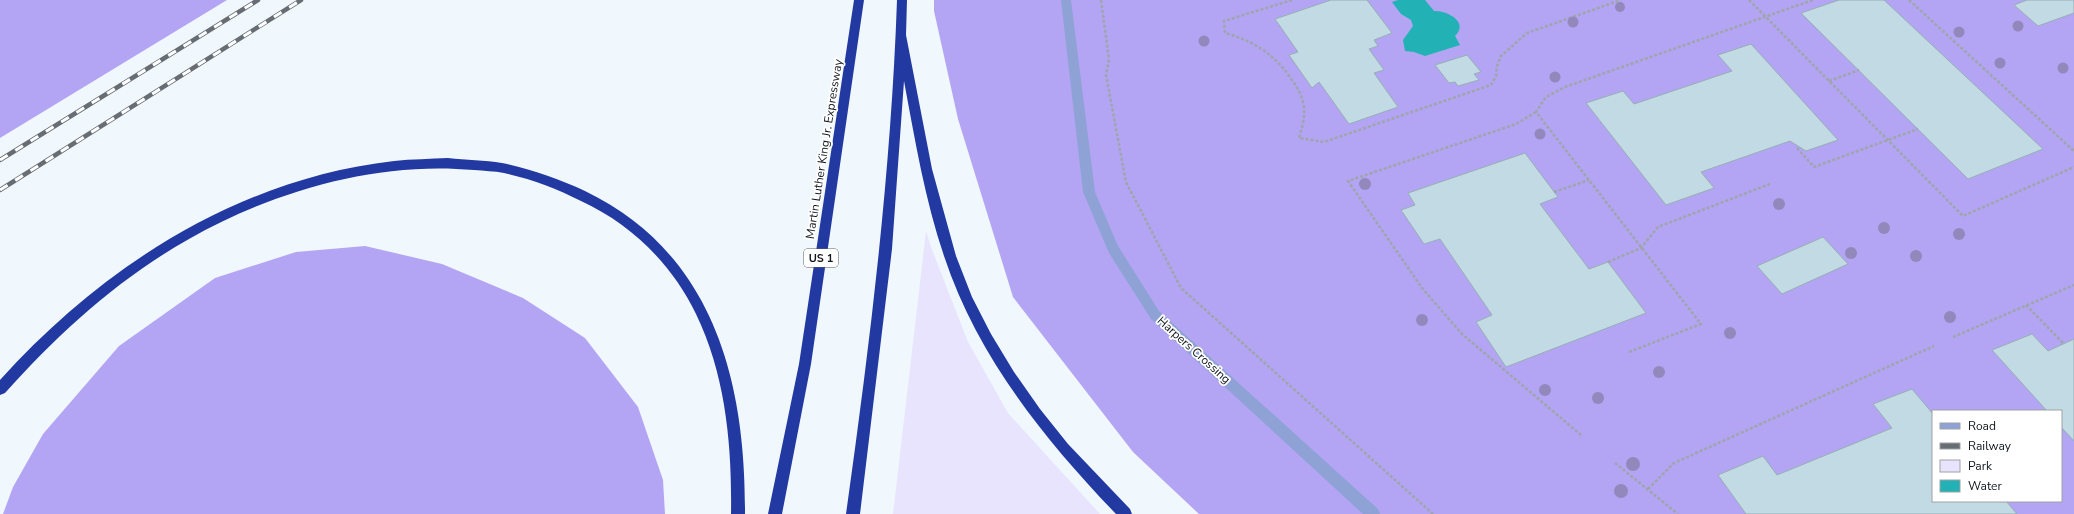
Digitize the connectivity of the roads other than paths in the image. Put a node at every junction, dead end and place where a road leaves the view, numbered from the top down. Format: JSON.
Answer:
{"nodes":[{"id":1,"x":859,"y":0,"type":"edge"},
{"id":2,"x":902,"y":0,"type":"edge"},
{"id":3,"x":1066,"y":0,"type":"edge"},
{"id":4,"x":901,"y":35,"type":"junction"},
{"id":5,"x":0,"y":389,"type":"edge"},
{"id":6,"x":738,"y":514,"type":"edge"},
{"id":7,"x":775,"y":514,"type":"edge"},
{"id":8,"x":853,"y":514,"type":"edge"},
{"id":9,"x":1125,"y":514,"type":"edge"},
{"id":10,"x":1372,"y":514,"type":"edge"}],
"edges":[{"from":1,"to":7,"type":"highway","name":"Martin Luther King Jr. Expressway","number":"US 1"},
{"from":2,"to":4,"type":"highway"},
{"from":3,"to":10,"type":"street","name":"Harpers Crossing"},
{"from":4,"to":8,"type":"highway"},
{"from":4,"to":9,"type":"highway"},
{"from":5,"to":6,"type":"highway"}]}
